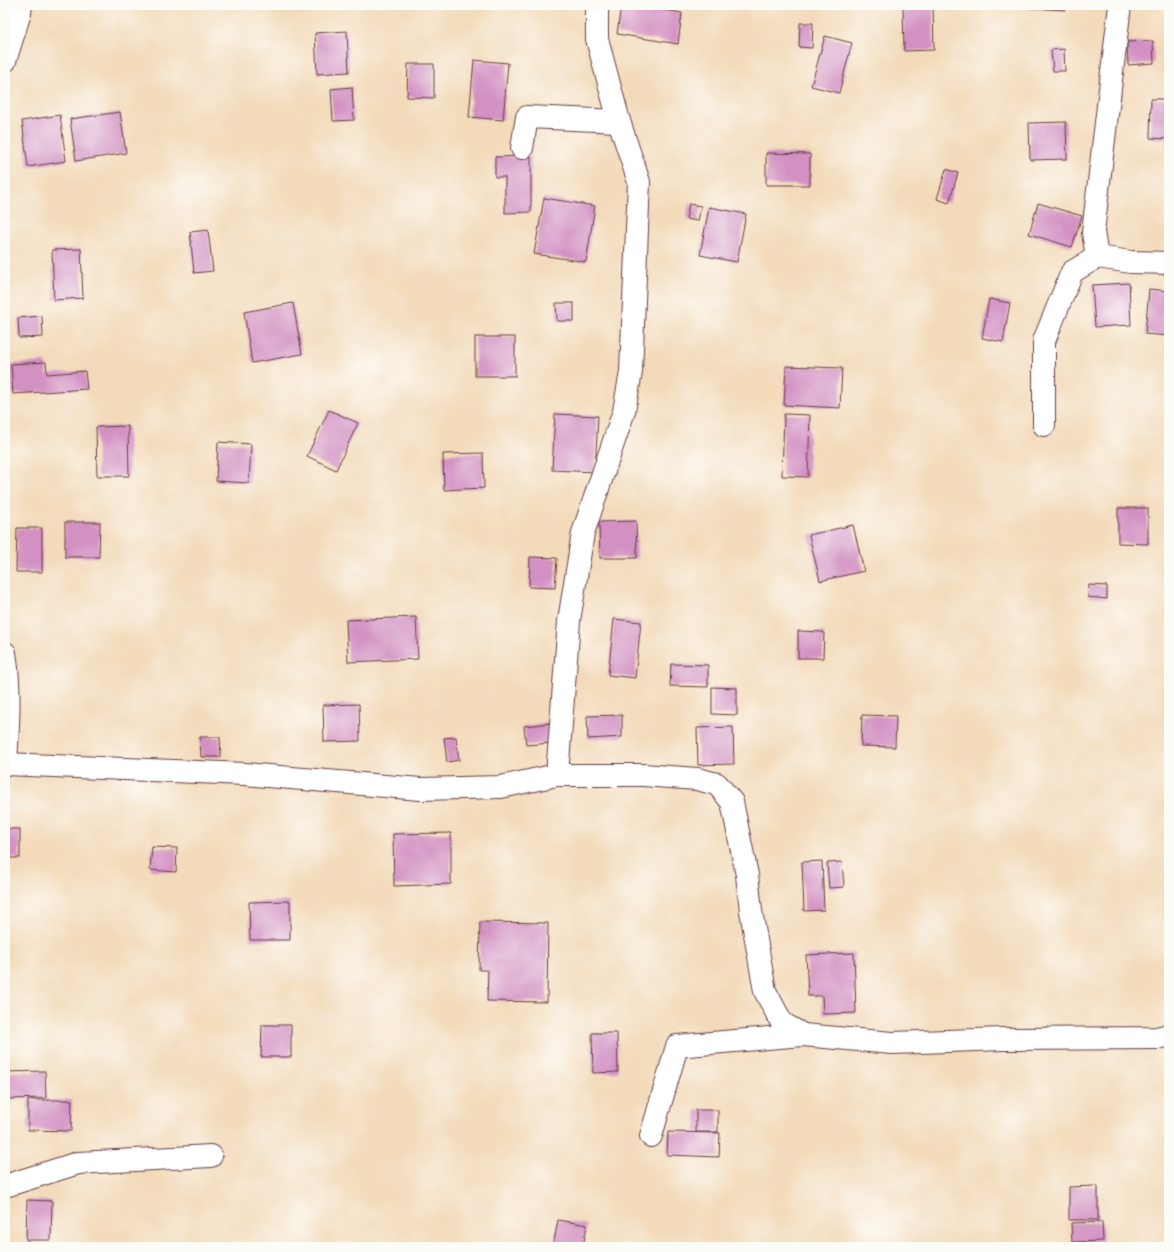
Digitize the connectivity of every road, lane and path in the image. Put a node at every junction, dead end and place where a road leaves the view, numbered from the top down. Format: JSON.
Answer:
{"nodes":[{"id":1,"x":21,"y":5,"type":"edge"},
{"id":2,"x":597,"y":5,"type":"edge"},
{"id":3,"x":1120,"y":5,"type":"edge"},
{"id":4,"x":5,"y":61,"type":"edge"},
{"id":5,"x":619,"y":121,"type":"junction"},
{"id":6,"x":522,"y":148,"type":"dead end"},
{"id":7,"x":1097,"y":256,"type":"junction"},
{"id":8,"x":1169,"y":263,"type":"edge"},
{"id":9,"x":1044,"y":425,"type":"dead end"},
{"id":10,"x":5,"y":653,"type":"edge"},
{"id":11,"x":6,"y":764,"type":"edge"},
{"id":12,"x":557,"y":775,"type":"junction"},
{"id":13,"x":803,"y":1035,"type":"junction"},
{"id":14,"x":1169,"y":1035,"type":"edge"},
{"id":15,"x":650,"y":1136,"type":"dead end"},
{"id":16,"x":211,"y":1156,"type":"dead end"},
{"id":17,"x":5,"y":1186,"type":"edge"}],
"edges":[{"from":1,"to":4,"type":"street"},
{"from":2,"to":5,"type":"street"},
{"from":3,"to":7,"type":"street"},
{"from":5,"to":6,"type":"street"},
{"from":5,"to":12,"type":"street"},
{"from":7,"to":8,"type":"street"},
{"from":7,"to":9,"type":"street"},
{"from":10,"to":11,"type":"street"},
{"from":11,"to":12,"type":"street"},
{"from":12,"to":13,"type":"street"},
{"from":13,"to":14,"type":"street"},
{"from":13,"to":15,"type":"street"},
{"from":16,"to":17,"type":"street"}]}
